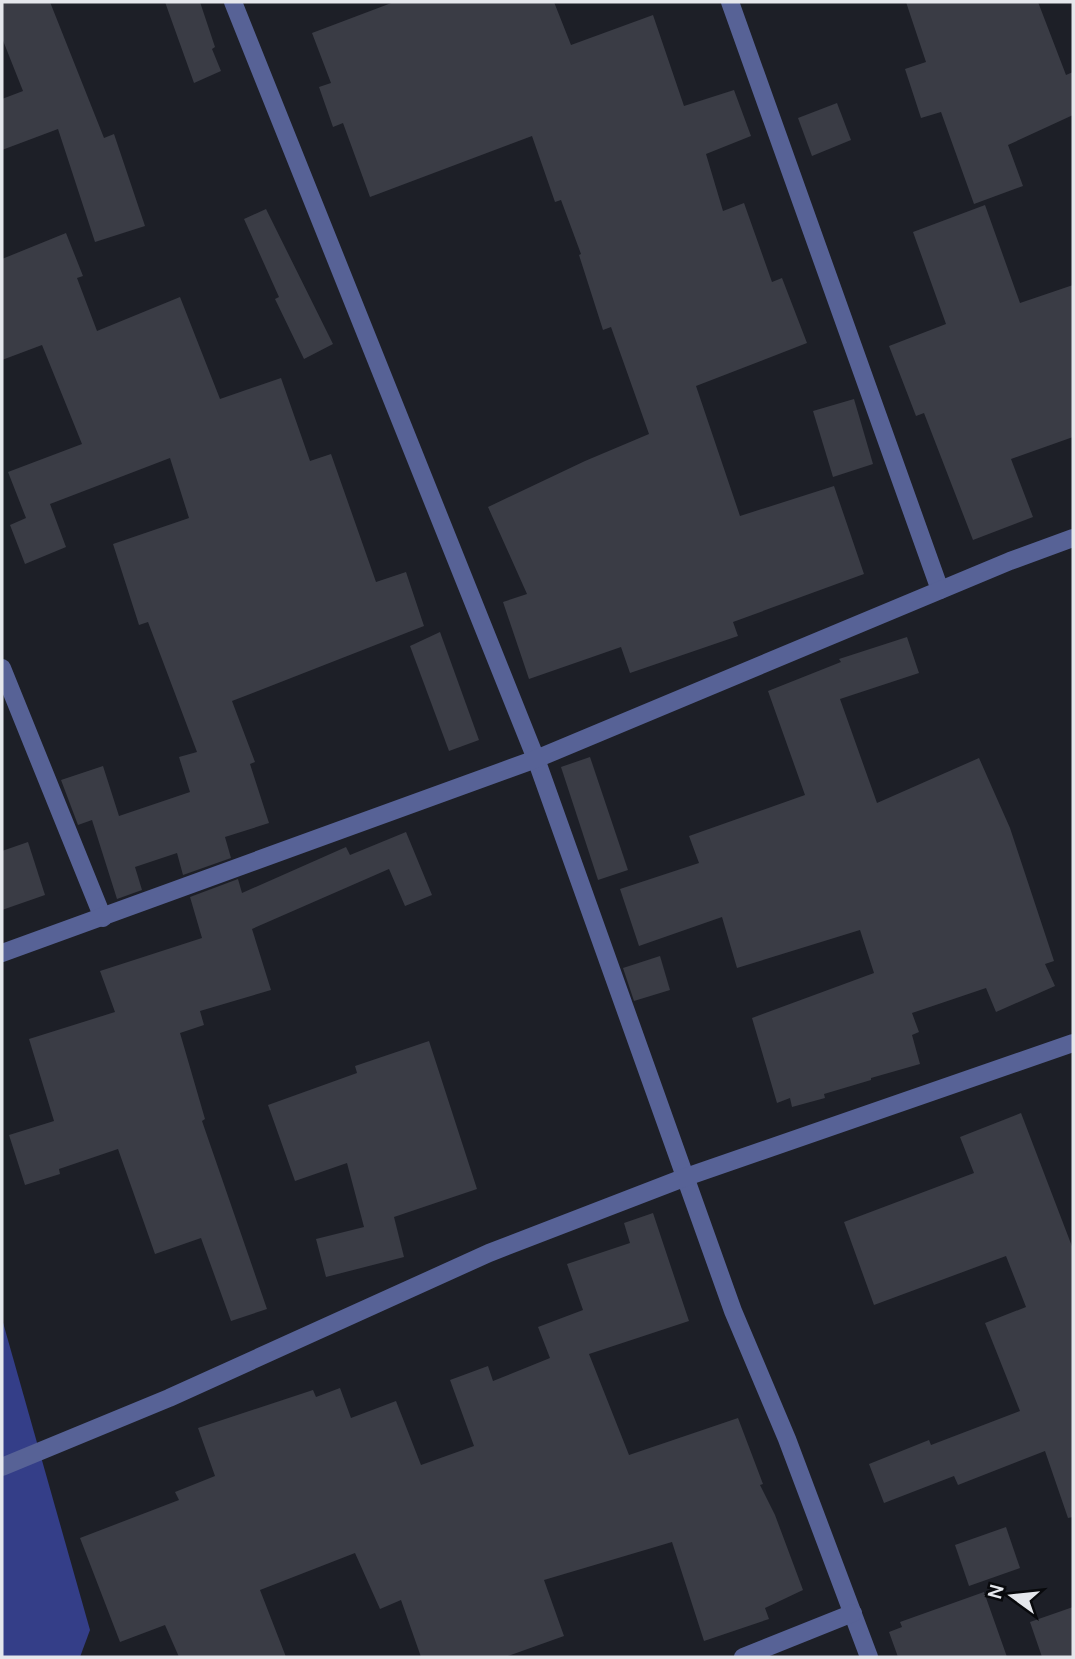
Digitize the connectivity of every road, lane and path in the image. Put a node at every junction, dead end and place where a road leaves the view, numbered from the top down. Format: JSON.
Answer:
{"nodes":[{"id":1,"x":233,"y":2,"type":"edge"},
{"id":2,"x":730,"y":2,"type":"edge"},
{"id":3,"x":1073,"y":538,"type":"edge"},
{"id":4,"x":940,"y":590,"type":"junction"},
{"id":5,"x":2,"y":668,"type":"edge"},
{"id":6,"x":536,"y":759,"type":"junction"},
{"id":7,"x":103,"y":918,"type":"junction"},
{"id":8,"x":2,"y":953,"type":"edge"},
{"id":9,"x":1073,"y":1043,"type":"edge"},
{"id":10,"x":685,"y":1177,"type":"junction"},
{"id":11,"x":2,"y":1467,"type":"edge"},
{"id":12,"x":853,"y":1613,"type":"junction"},
{"id":13,"x":743,"y":1657,"type":"edge"},
{"id":14,"x":869,"y":1657,"type":"edge"}],
"edges":[{"from":1,"to":6,"type":"street"},
{"from":2,"to":4,"type":"street"},
{"from":3,"to":4,"type":"street"},
{"from":4,"to":6,"type":"street"},
{"from":5,"to":7,"type":"street"},
{"from":6,"to":7,"type":"street"},
{"from":6,"to":10,"type":"street"},
{"from":7,"to":8,"type":"street"},
{"from":9,"to":10,"type":"street"},
{"from":10,"to":11,"type":"street"},
{"from":10,"to":12,"type":"street"},
{"from":12,"to":13,"type":"street"},
{"from":12,"to":14,"type":"street"}]}
